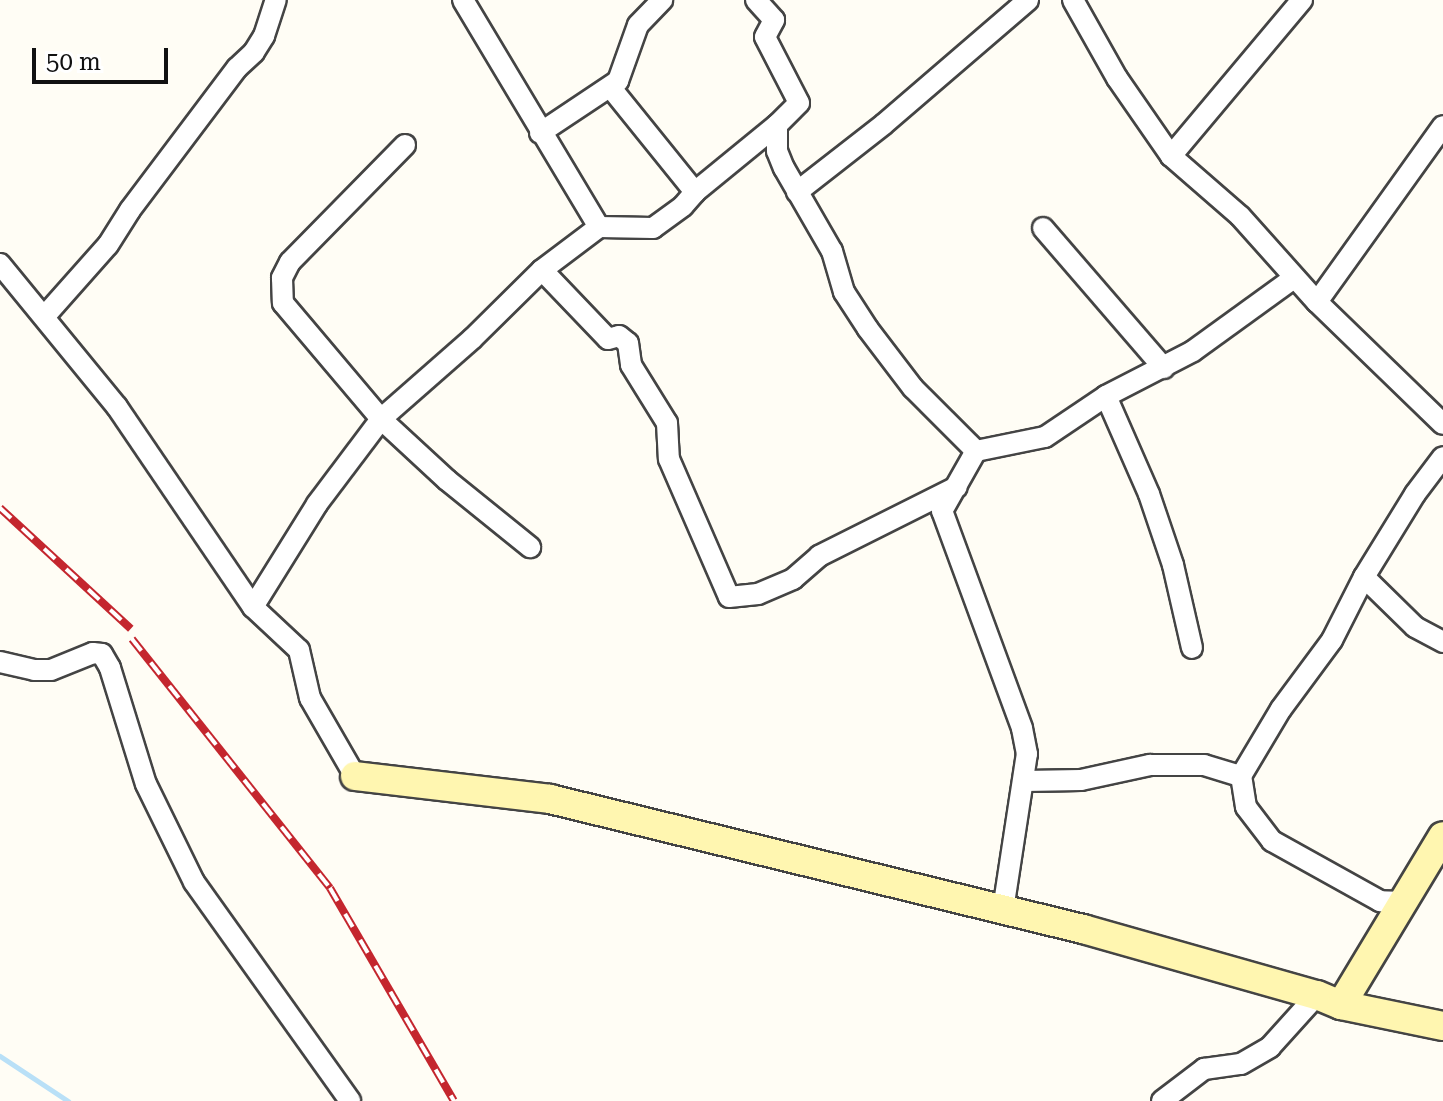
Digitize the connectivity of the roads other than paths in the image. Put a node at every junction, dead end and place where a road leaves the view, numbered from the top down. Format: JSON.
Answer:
{"nodes":[{"id":1,"x":276,"y":0,"type":"edge"},
{"id":2,"x":463,"y":0,"type":"edge"},
{"id":3,"x":662,"y":0,"type":"edge"},
{"id":4,"x":756,"y":0,"type":"edge"},
{"id":5,"x":1028,"y":0,"type":"edge"},
{"id":6,"x":1302,"y":0,"type":"edge"},
{"id":7,"x":1082,"y":5,"type":"edge"},
{"id":8,"x":611,"y":88,"type":"junction"},
{"id":9,"x":777,"y":125,"type":"junction"},
{"id":10,"x":1443,"y":126,"type":"edge"},
{"id":11,"x":540,"y":133,"type":"junction"},
{"id":12,"x":405,"y":145,"type":"dead end"},
{"id":13,"x":752,"y":145,"type":"junction"},
{"id":14,"x":777,"y":151,"type":"junction"},
{"id":15,"x":1171,"y":156,"type":"junction"},
{"id":16,"x":695,"y":192,"type":"junction"},
{"id":17,"x":797,"y":192,"type":"junction"},
{"id":18,"x":599,"y":227,"type":"junction"},
{"id":19,"x":1043,"y":228,"type":"dead end"},
{"id":20,"x":0,"y":264,"type":"edge"},
{"id":21,"x":542,"y":270,"type":"junction"},
{"id":22,"x":1294,"y":278,"type":"junction"},
{"id":23,"x":1317,"y":302,"type":"junction"},
{"id":24,"x":44,"y":317,"type":"junction"},
{"id":25,"x":1164,"y":368,"type":"junction"},
{"id":26,"x":1106,"y":396,"type":"junction"},
{"id":27,"x":381,"y":419,"type":"junction"},
{"id":28,"x":1443,"y":424,"type":"edge"},
{"id":29,"x":976,"y":451,"type":"junction"},
{"id":30,"x":1443,"y":457,"type":"edge"},
{"id":31,"x":957,"y":487,"type":"junction"},
{"id":32,"x":530,"y":547,"type":"dead end"},
{"id":33,"x":1364,"y":577,"type":"junction"},
{"id":34,"x":253,"y":607,"type":"junction"},
{"id":35,"x":1443,"y":642,"type":"edge"},
{"id":36,"x":1192,"y":648,"type":"dead end"},
{"id":37,"x":0,"y":662,"type":"edge"},
{"id":38,"x":355,"y":776,"type":"joint"},
{"id":39,"x":1241,"y":776,"type":"junction"},
{"id":40,"x":1025,"y":781,"type":"junction"},
{"id":41,"x":1443,"y":836,"type":"edge"},
{"id":42,"x":1404,"y":902,"type":"junction"},
{"id":43,"x":1003,"y":910,"type":"junction"},
{"id":44,"x":1329,"y":1000,"type":"junction"},
{"id":45,"x":1443,"y":1026,"type":"edge"},
{"id":46,"x":350,"y":1101,"type":"edge"},
{"id":47,"x":1162,"y":1101,"type":"edge"}],
"edges":[{"from":1,"to":24,"type":"street"},
{"from":2,"to":11,"type":"street"},
{"from":3,"to":8,"type":"street"},
{"from":4,"to":9,"type":"street"},
{"from":5,"to":17,"type":"street"},
{"from":6,"to":15,"type":"street"},
{"from":7,"to":15,"type":"street"},
{"from":8,"to":11,"type":"street"},
{"from":8,"to":16,"type":"street"},
{"from":9,"to":13,"type":"street"},
{"from":9,"to":14,"type":"street"},
{"from":10,"to":23,"type":"street"},
{"from":11,"to":18,"type":"street"},
{"from":12,"to":27,"type":"street"},
{"from":13,"to":14,"type":"street"},
{"from":13,"to":16,"type":"street"},
{"from":14,"to":17,"type":"street"},
{"from":15,"to":22,"type":"street"},
{"from":16,"to":18,"type":"street"},
{"from":17,"to":29,"type":"street"},
{"from":18,"to":21,"type":"street"},
{"from":19,"to":25,"type":"street"},
{"from":20,"to":24,"type":"street"},
{"from":21,"to":27,"type":"street"},
{"from":21,"to":31,"type":"street"},
{"from":22,"to":23,"type":"street"},
{"from":22,"to":25,"type":"street"},
{"from":23,"to":28,"type":"street"},
{"from":24,"to":34,"type":"street"},
{"from":25,"to":26,"type":"street"},
{"from":26,"to":29,"type":"street"},
{"from":26,"to":36,"type":"street"},
{"from":27,"to":32,"type":"street"},
{"from":27,"to":34,"type":"street"},
{"from":29,"to":31,"type":"street"},
{"from":30,"to":33,"type":"street"},
{"from":31,"to":40,"type":"street"},
{"from":33,"to":35,"type":"street"},
{"from":33,"to":39,"type":"street"},
{"from":34,"to":38,"type":"street"},
{"from":37,"to":46,"type":"street"},
{"from":38,"to":43,"type":"street"},
{"from":39,"to":40,"type":"street"},
{"from":39,"to":42,"type":"street"},
{"from":40,"to":43,"type":"street"},
{"from":41,"to":42,"type":"street"},
{"from":42,"to":44,"type":"street"},
{"from":43,"to":44,"type":"street"},
{"from":44,"to":45,"type":"street"},
{"from":44,"to":47,"type":"street"}]}
